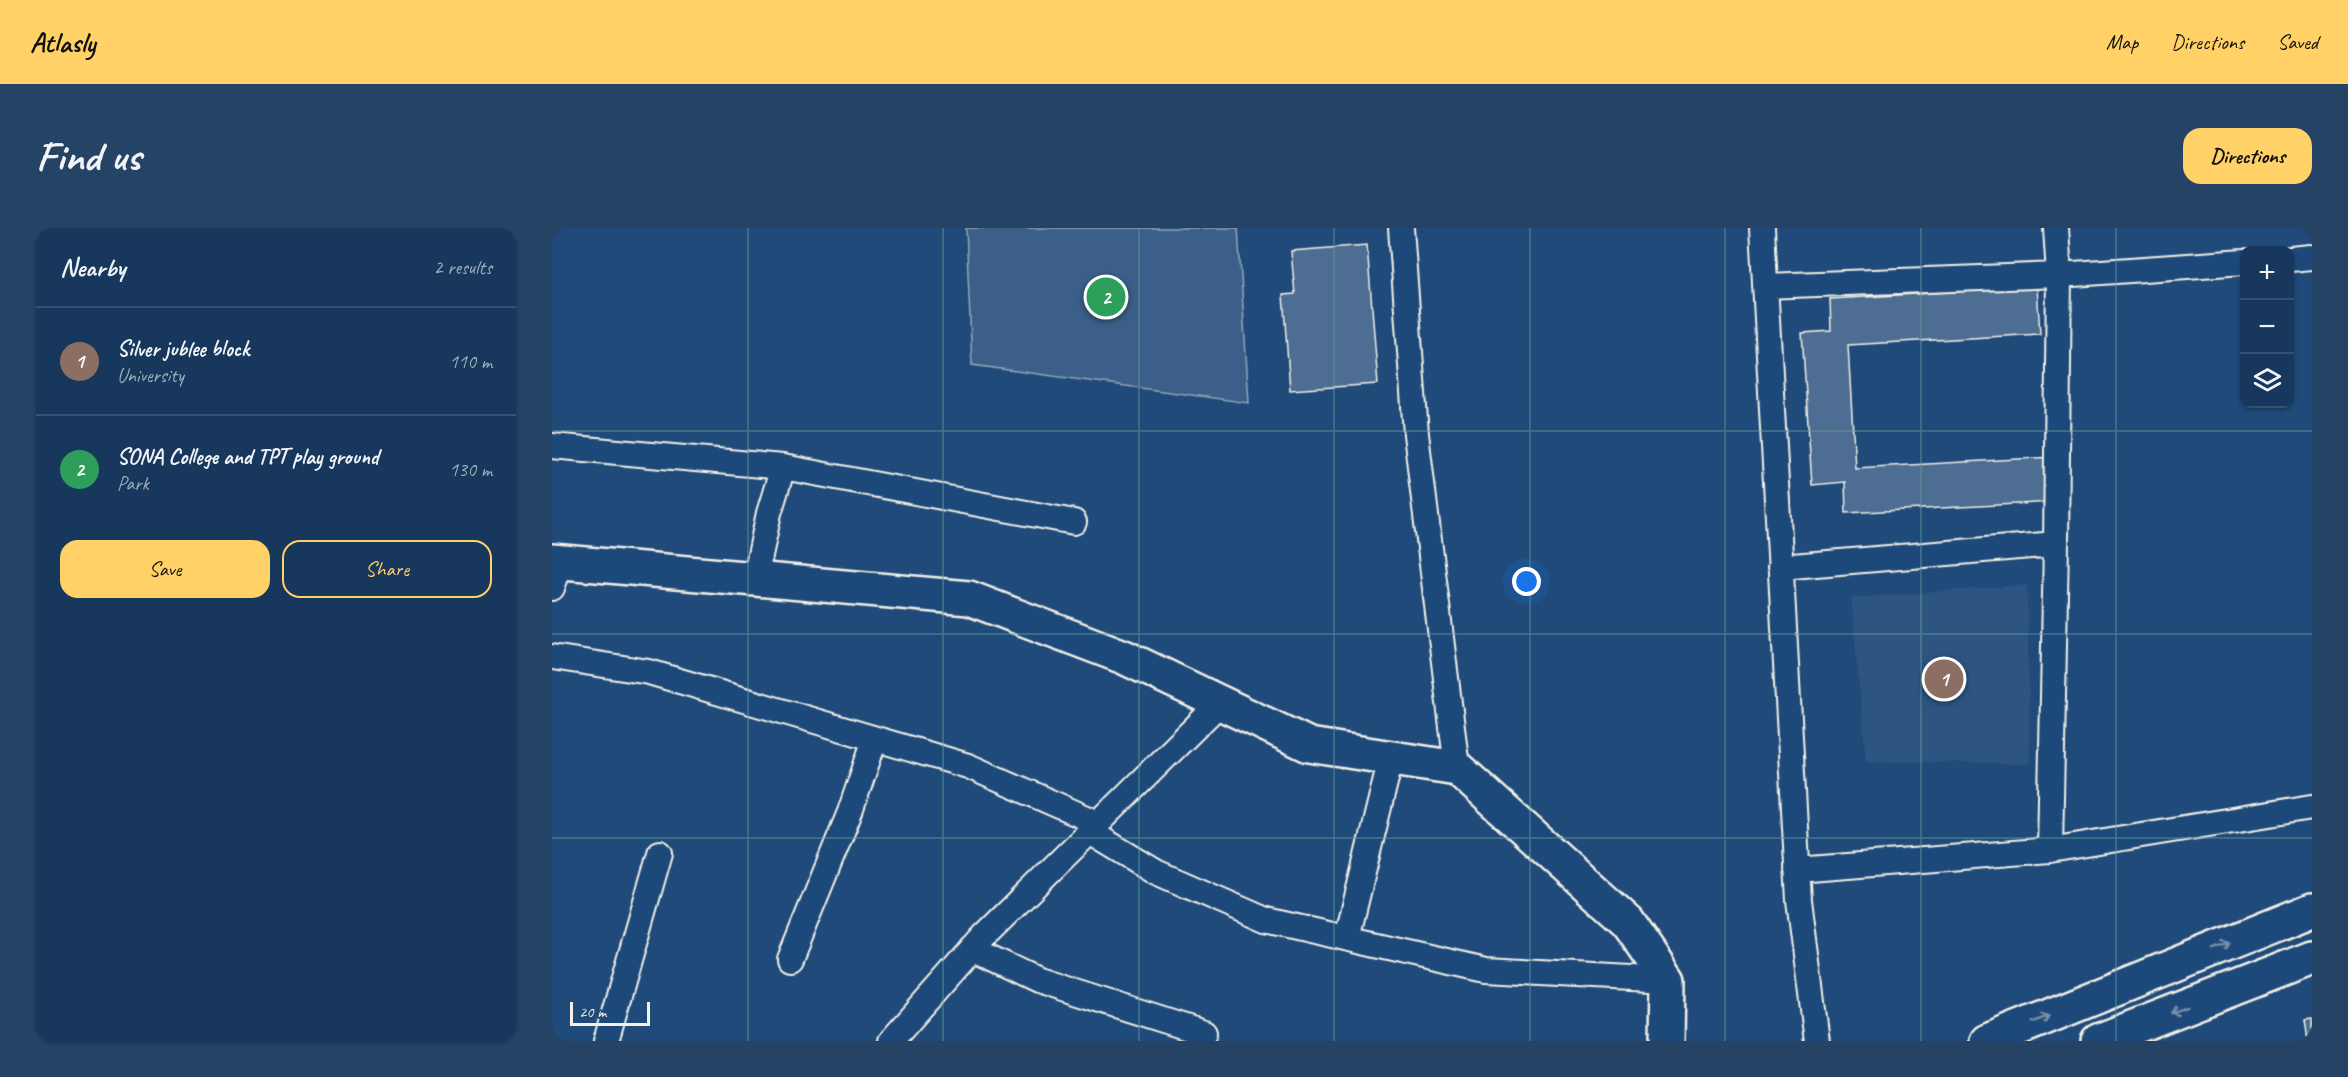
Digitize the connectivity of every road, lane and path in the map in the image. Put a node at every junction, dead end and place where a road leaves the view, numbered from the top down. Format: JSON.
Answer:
{"nodes":[{"id":1,"x":1401,"y":228,"type":"edge"},
{"id":2,"x":1762,"y":228,"type":"edge"},
{"id":3,"x":2056,"y":228,"type":"edge"},
{"id":4,"x":2312,"y":257,"type":"edge"},
{"id":5,"x":2294,"y":259,"type":"edge"},
{"id":6,"x":2240,"y":262,"type":"edge"},
{"id":7,"x":2059,"y":275,"type":"junction"},
{"id":8,"x":1765,"y":286,"type":"junction"},
{"id":9,"x":552,"y":446,"type":"edge"},
{"id":10,"x":783,"y":467,"type":"junction"},
{"id":11,"x":1074,"y":522,"type":"dead end"},
{"id":12,"x":2056,"y":544,"type":"junction"},
{"id":13,"x":1780,"y":567,"type":"junction"},
{"id":14,"x":555,"y":570,"type":"edge"},
{"id":15,"x":756,"y":579,"type":"junction"},
{"id":16,"x":552,"y":657,"type":"edge"},
{"id":17,"x":1220,"y":703,"type":"junction"},
{"id":18,"x":874,"y":739,"type":"junction"},
{"id":19,"x":1391,"y":758,"type":"junction"},
{"id":20,"x":1457,"y":768,"type":"junction"},
{"id":21,"x":2312,"y":807,"type":"edge"},
{"id":22,"x":1094,"y":827,"type":"junction"},
{"id":23,"x":2050,"y":850,"type":"junction"},
{"id":24,"x":660,"y":853,"type":"dead end"},
{"id":25,"x":1797,"y":870,"type":"junction"},
{"id":26,"x":2312,"y":910,"type":"edge"},
{"id":27,"x":1347,"y":938,"type":"junction"},
{"id":28,"x":972,"y":949,"type":"junction"},
{"id":29,"x":2312,"y":958,"type":"edge"},
{"id":30,"x":790,"y":959,"type":"dead end"},
{"id":31,"x":1668,"y":981,"type":"junction"},
{"id":32,"x":1204,"y":1033,"type":"dead end"},
{"id":33,"x":606,"y":1041,"type":"edge"},
{"id":34,"x":891,"y":1041,"type":"edge"},
{"id":35,"x":1667,"y":1041,"type":"edge"},
{"id":36,"x":1817,"y":1041,"type":"edge"},
{"id":37,"x":1987,"y":1041,"type":"edge"},
{"id":38,"x":2098,"y":1041,"type":"edge"}],
"edges":[{"from":1,"to":20,"type":"street"},
{"from":2,"to":8,"type":"street"},
{"from":3,"to":7,"type":"street"},
{"from":4,"to":5,"type":"street"},
{"from":6,"to":7,"type":"street"},
{"from":7,"to":8,"type":"street"},
{"from":7,"to":12,"type":"street"},
{"from":8,"to":13,"type":"street"},
{"from":9,"to":10,"type":"street"},
{"from":10,"to":11,"type":"street"},
{"from":10,"to":15,"type":"street"},
{"from":12,"to":13,"type":"street"},
{"from":12,"to":23,"type":"street"},
{"from":13,"to":25,"type":"street"},
{"from":14,"to":15,"type":"street"},
{"from":15,"to":17,"type":"street"},
{"from":16,"to":18,"type":"street"},
{"from":17,"to":19,"type":"street"},
{"from":17,"to":22,"type":"street"},
{"from":18,"to":22,"type":"street"},
{"from":18,"to":30,"type":"street"},
{"from":19,"to":20,"type":"street"},
{"from":19,"to":27,"type":"street"},
{"from":20,"to":31,"type":"street"},
{"from":21,"to":23,"type":"street"},
{"from":22,"to":27,"type":"street"},
{"from":22,"to":28,"type":"street"},
{"from":23,"to":25,"type":"street"},
{"from":24,"to":33,"type":"street"},
{"from":25,"to":36,"type":"street"},
{"from":37,"to":26,"type":"street","one_way":true},
{"from":27,"to":31,"type":"street"},
{"from":28,"to":32,"type":"street"},
{"from":28,"to":34,"type":"street"},
{"from":29,"to":38,"type":"street","one_way":true},
{"from":31,"to":35,"type":"street"}]}
